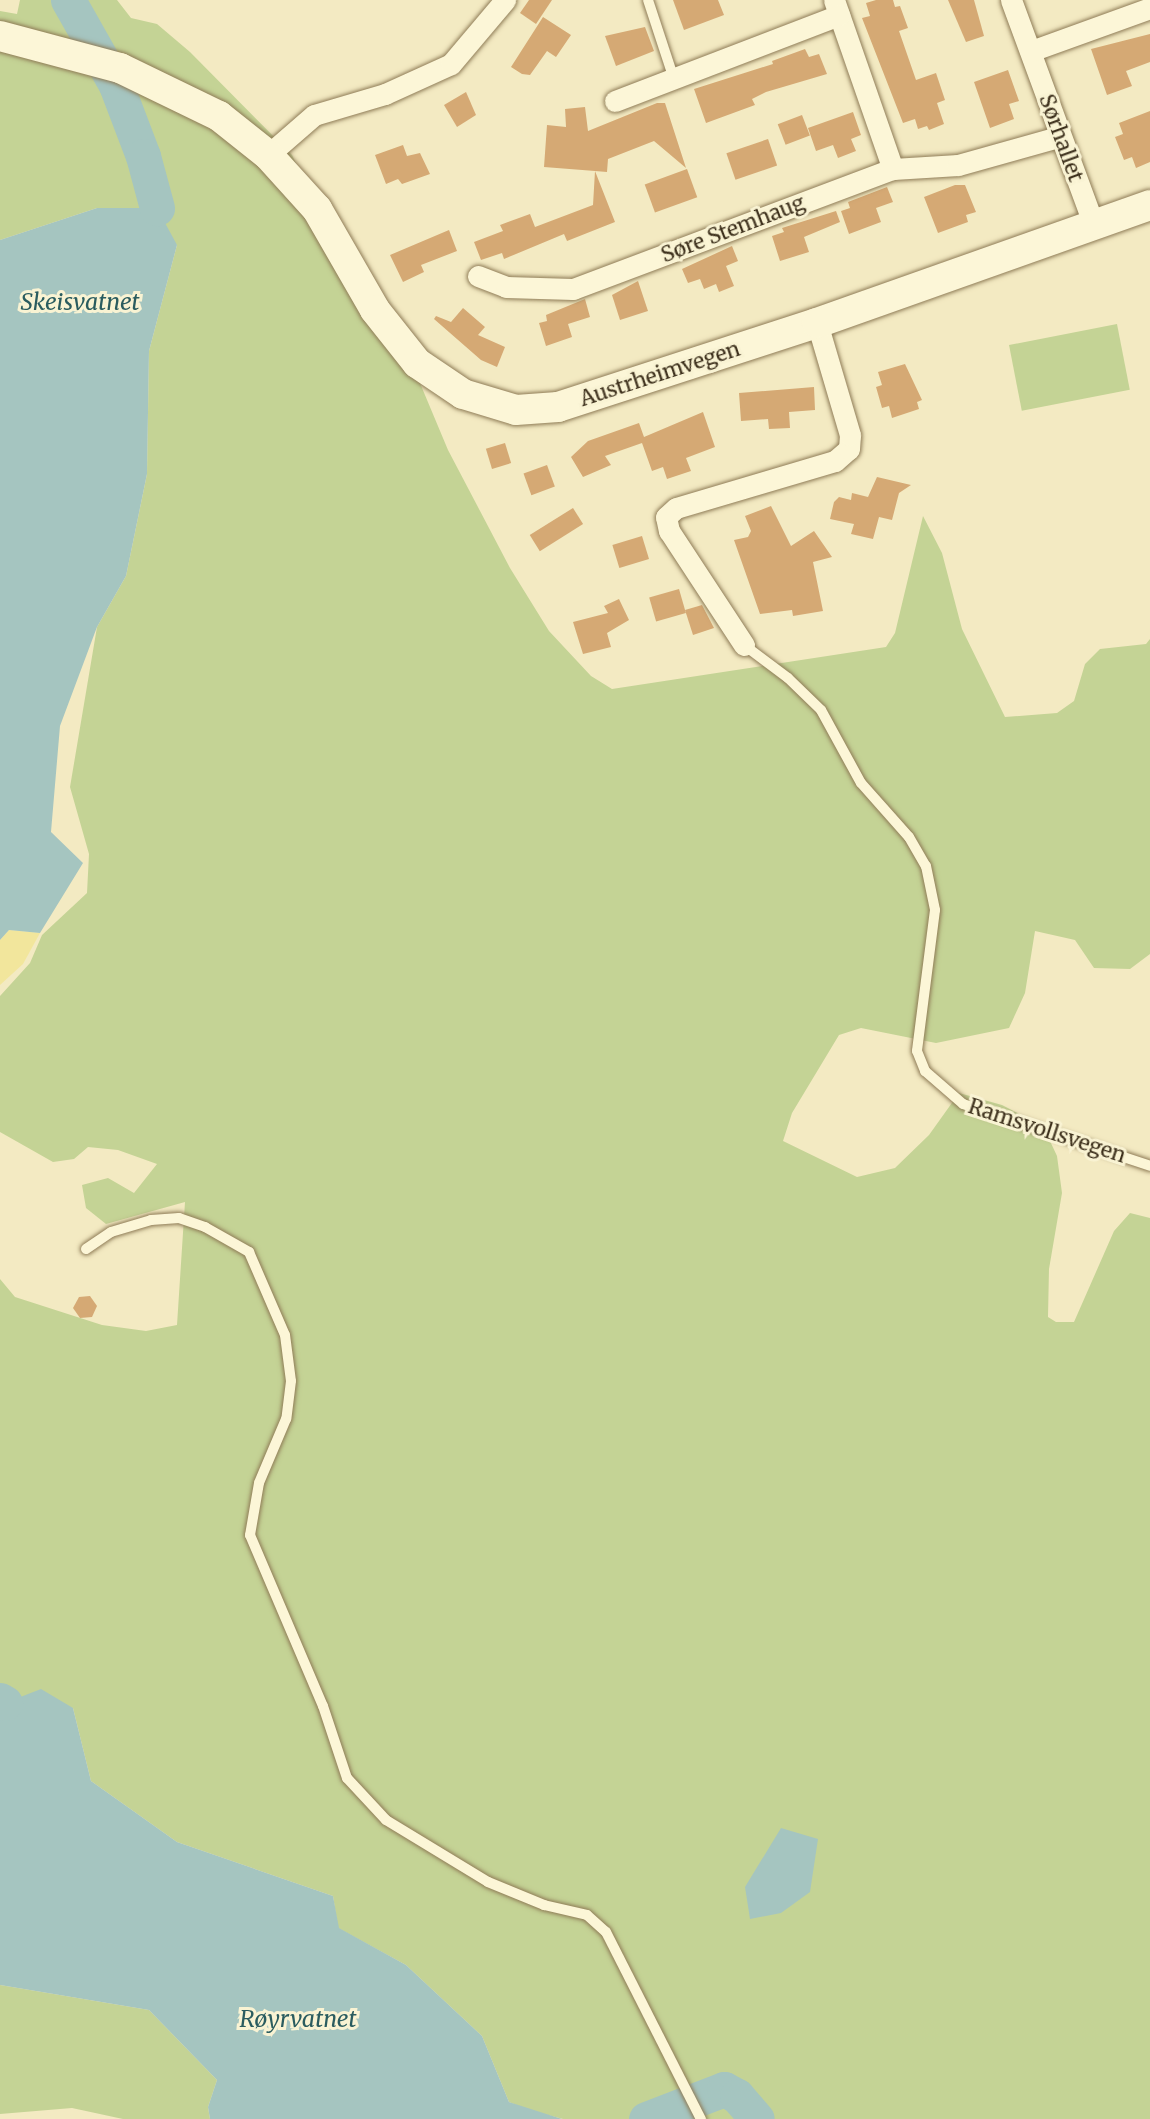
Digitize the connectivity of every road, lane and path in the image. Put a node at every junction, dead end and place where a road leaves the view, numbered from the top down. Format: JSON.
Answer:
{"nodes":[{"id":1,"x":505,"y":0,"type":"edge"},
{"id":2,"x":648,"y":0,"type":"edge"},
{"id":3,"x":1011,"y":0,"type":"edge"},
{"id":4,"x":837,"y":8,"type":"edge"},
{"id":5,"x":1150,"y":8,"type":"edge"},
{"id":6,"x":0,"y":36,"type":"edge"},
{"id":7,"x":1031,"y":51,"type":"junction"},
{"id":8,"x":674,"y":79,"type":"junction"},
{"id":9,"x":615,"y":101,"type":"dead end"},
{"id":10,"x":1058,"y":137,"type":"junction"},
{"id":11,"x":268,"y":155,"type":"junction"},
{"id":12,"x":893,"y":169,"type":"junction"},
{"id":13,"x":1150,"y":205,"type":"edge"},
{"id":14,"x":1094,"y":225,"type":"junction"},
{"id":15,"x":478,"y":275,"type":"dead end"},
{"id":16,"x":817,"y":323,"type":"junction"},
{"id":17,"x":744,"y":645,"type":"joint"},
{"id":18,"x":1150,"y":1166,"type":"edge"},
{"id":19,"x":86,"y":1249,"type":"dead end"},
{"id":20,"x":701,"y":2119,"type":"edge"}],
"edges":[{"from":1,"to":11,"type":"street"},
{"from":2,"to":8,"type":"lane"},
{"from":3,"to":7,"type":"street","name":"Sørhallet"},
{"from":4,"to":8,"type":"street"},
{"from":4,"to":12,"type":"street"},
{"from":5,"to":7,"type":"street"},
{"from":6,"to":11,"type":"main road","name":"Austrheimvegen"},
{"from":7,"to":10,"type":"street","name":"Sørhallet"},
{"from":8,"to":9,"type":"street"},
{"from":10,"to":12,"type":"street","name":"Søre Stemhaug"},
{"from":10,"to":14,"type":"street","name":"Sørhallet"},
{"from":11,"to":16,"type":"main road","name":"Austrheimvegen"},
{"from":12,"to":15,"type":"street","name":"Søre Stemhaug"},
{"from":13,"to":14,"type":"main road","name":"Austrheimvegen"},
{"from":14,"to":16,"type":"main road","name":"Austrheimvegen"},
{"from":16,"to":17,"type":"street","name":"Ramsvollsvegen"},
{"from":17,"to":18,"type":"lane","name":"Ramsvollsvegen"},
{"from":19,"to":20,"type":"lane"}]}
